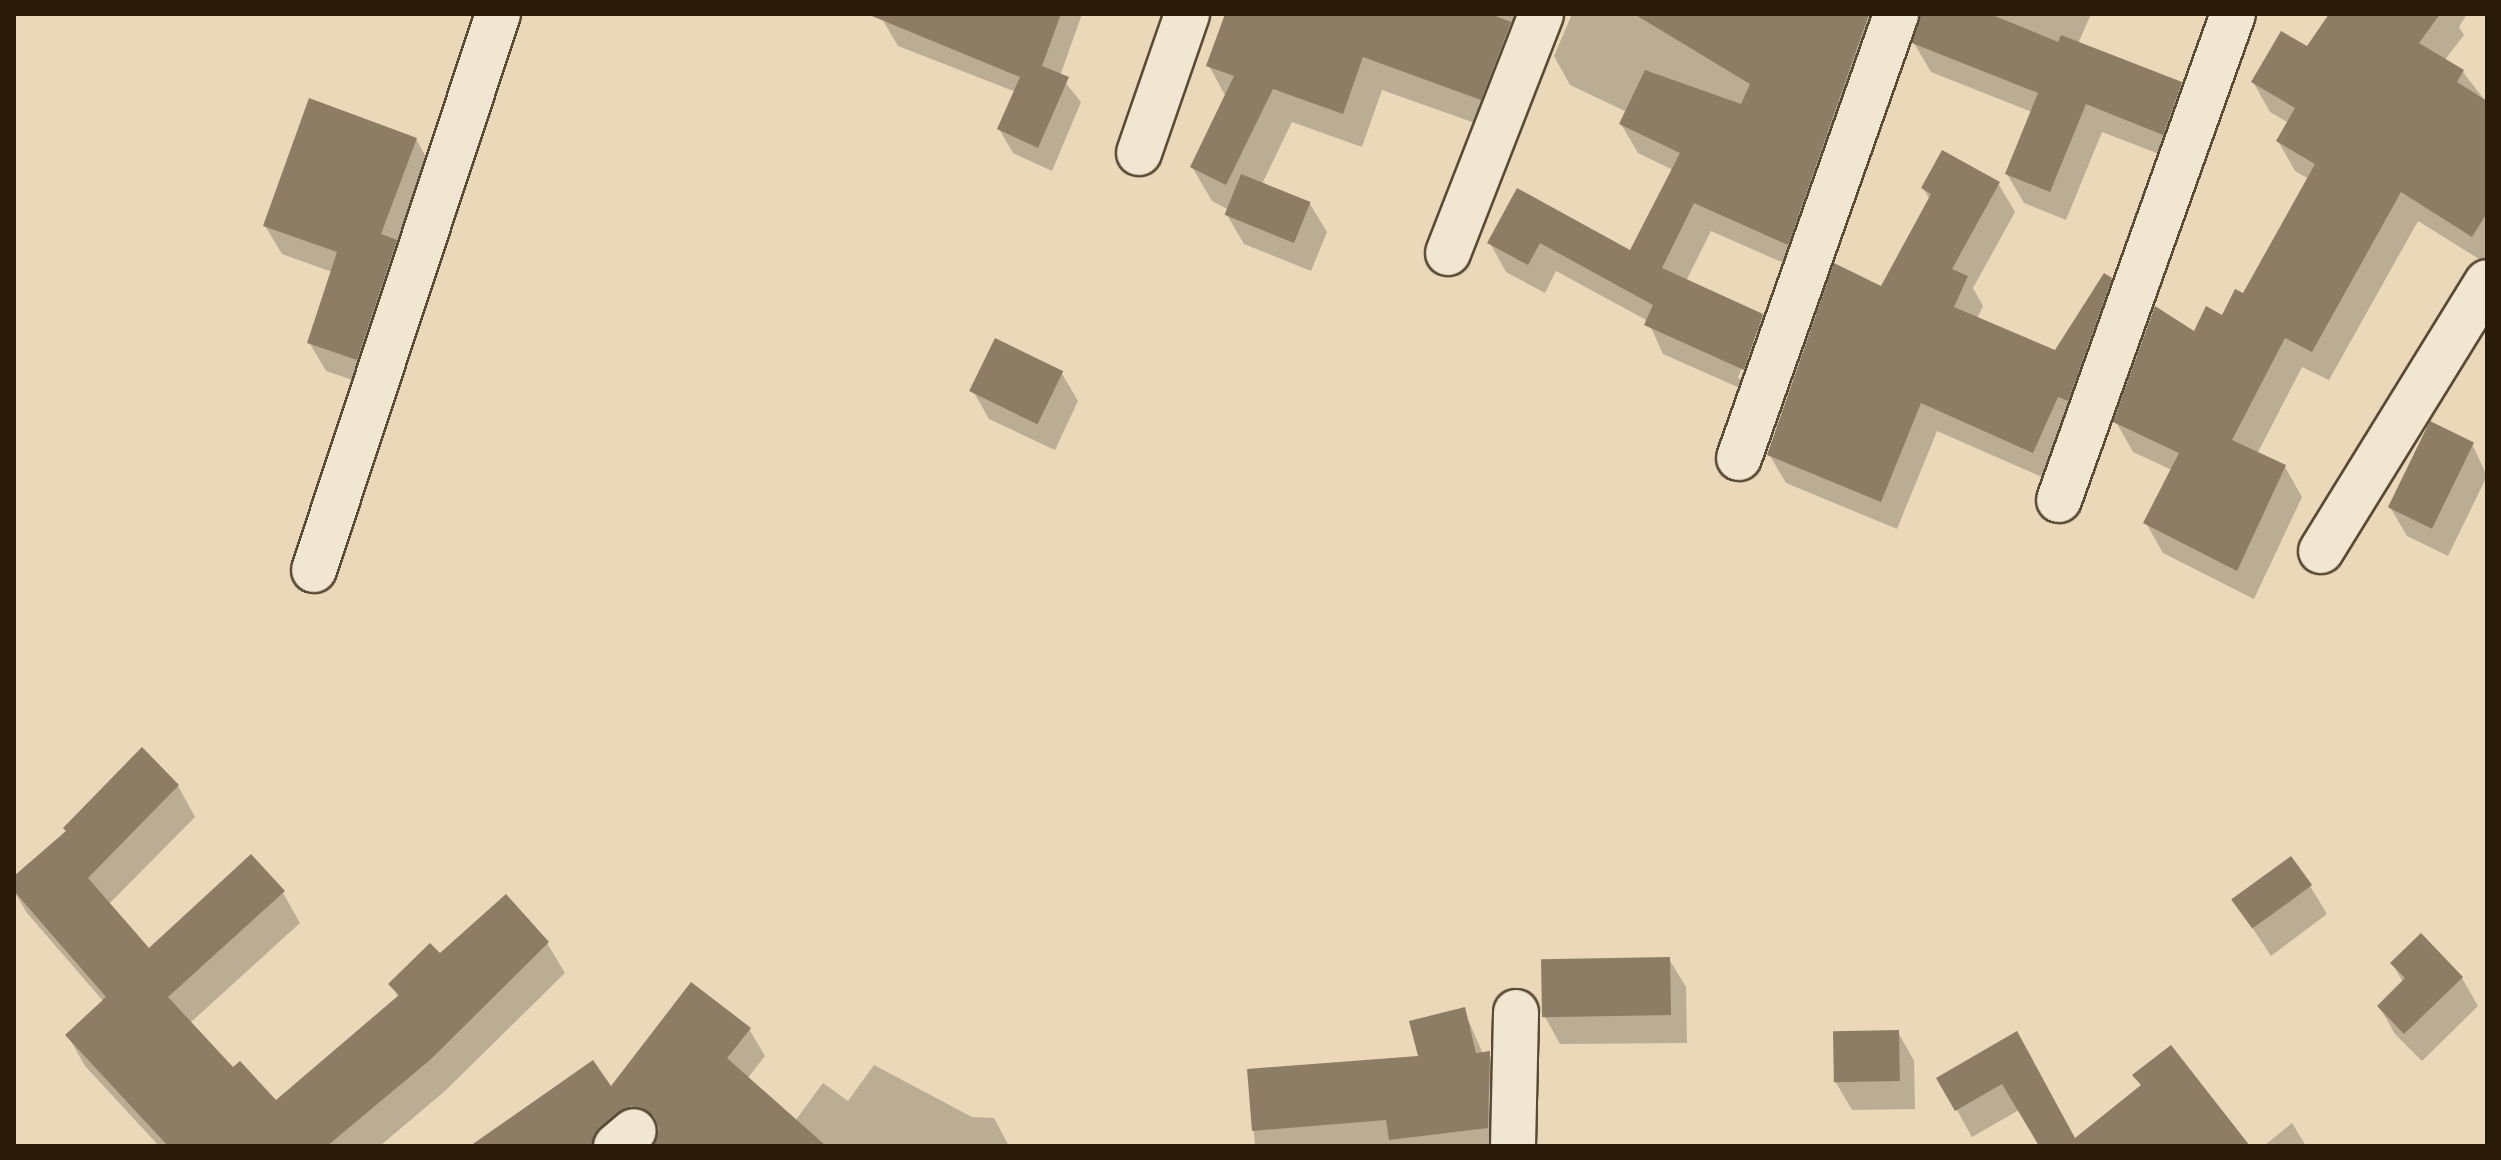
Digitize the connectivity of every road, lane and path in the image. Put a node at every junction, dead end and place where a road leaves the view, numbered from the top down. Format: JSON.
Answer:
{"nodes":[{"id":1,"x":498,"y":14,"type":"edge"},
{"id":2,"x":1187,"y":14,"type":"edge"},
{"id":3,"x":1541,"y":14,"type":"edge"},
{"id":4,"x":1896,"y":14,"type":"edge"},
{"id":5,"x":2233,"y":14,"type":"edge"},
{"id":6,"x":1139,"y":153,"type":"dead end"},
{"id":7,"x":1448,"y":253,"type":"dead end"},
{"id":8,"x":2487,"y":282,"type":"edge"},
{"id":9,"x":1739,"y":458,"type":"dead end"},
{"id":10,"x":2059,"y":500,"type":"dead end"},
{"id":11,"x":2321,"y":551,"type":"dead end"},
{"id":12,"x":314,"y":570,"type":"dead end"},
{"id":13,"x":1516,"y":1012,"type":"dead end"},
{"id":14,"x":1513,"y":1146,"type":"edge"}],
"edges":[{"from":1,"to":12,"type":"street"},
{"from":2,"to":6,"type":"street"},
{"from":3,"to":7,"type":"street"},
{"from":4,"to":9,"type":"street"},
{"from":5,"to":10,"type":"street"},
{"from":8,"to":11,"type":"street"},
{"from":13,"to":14,"type":"street"}]}
